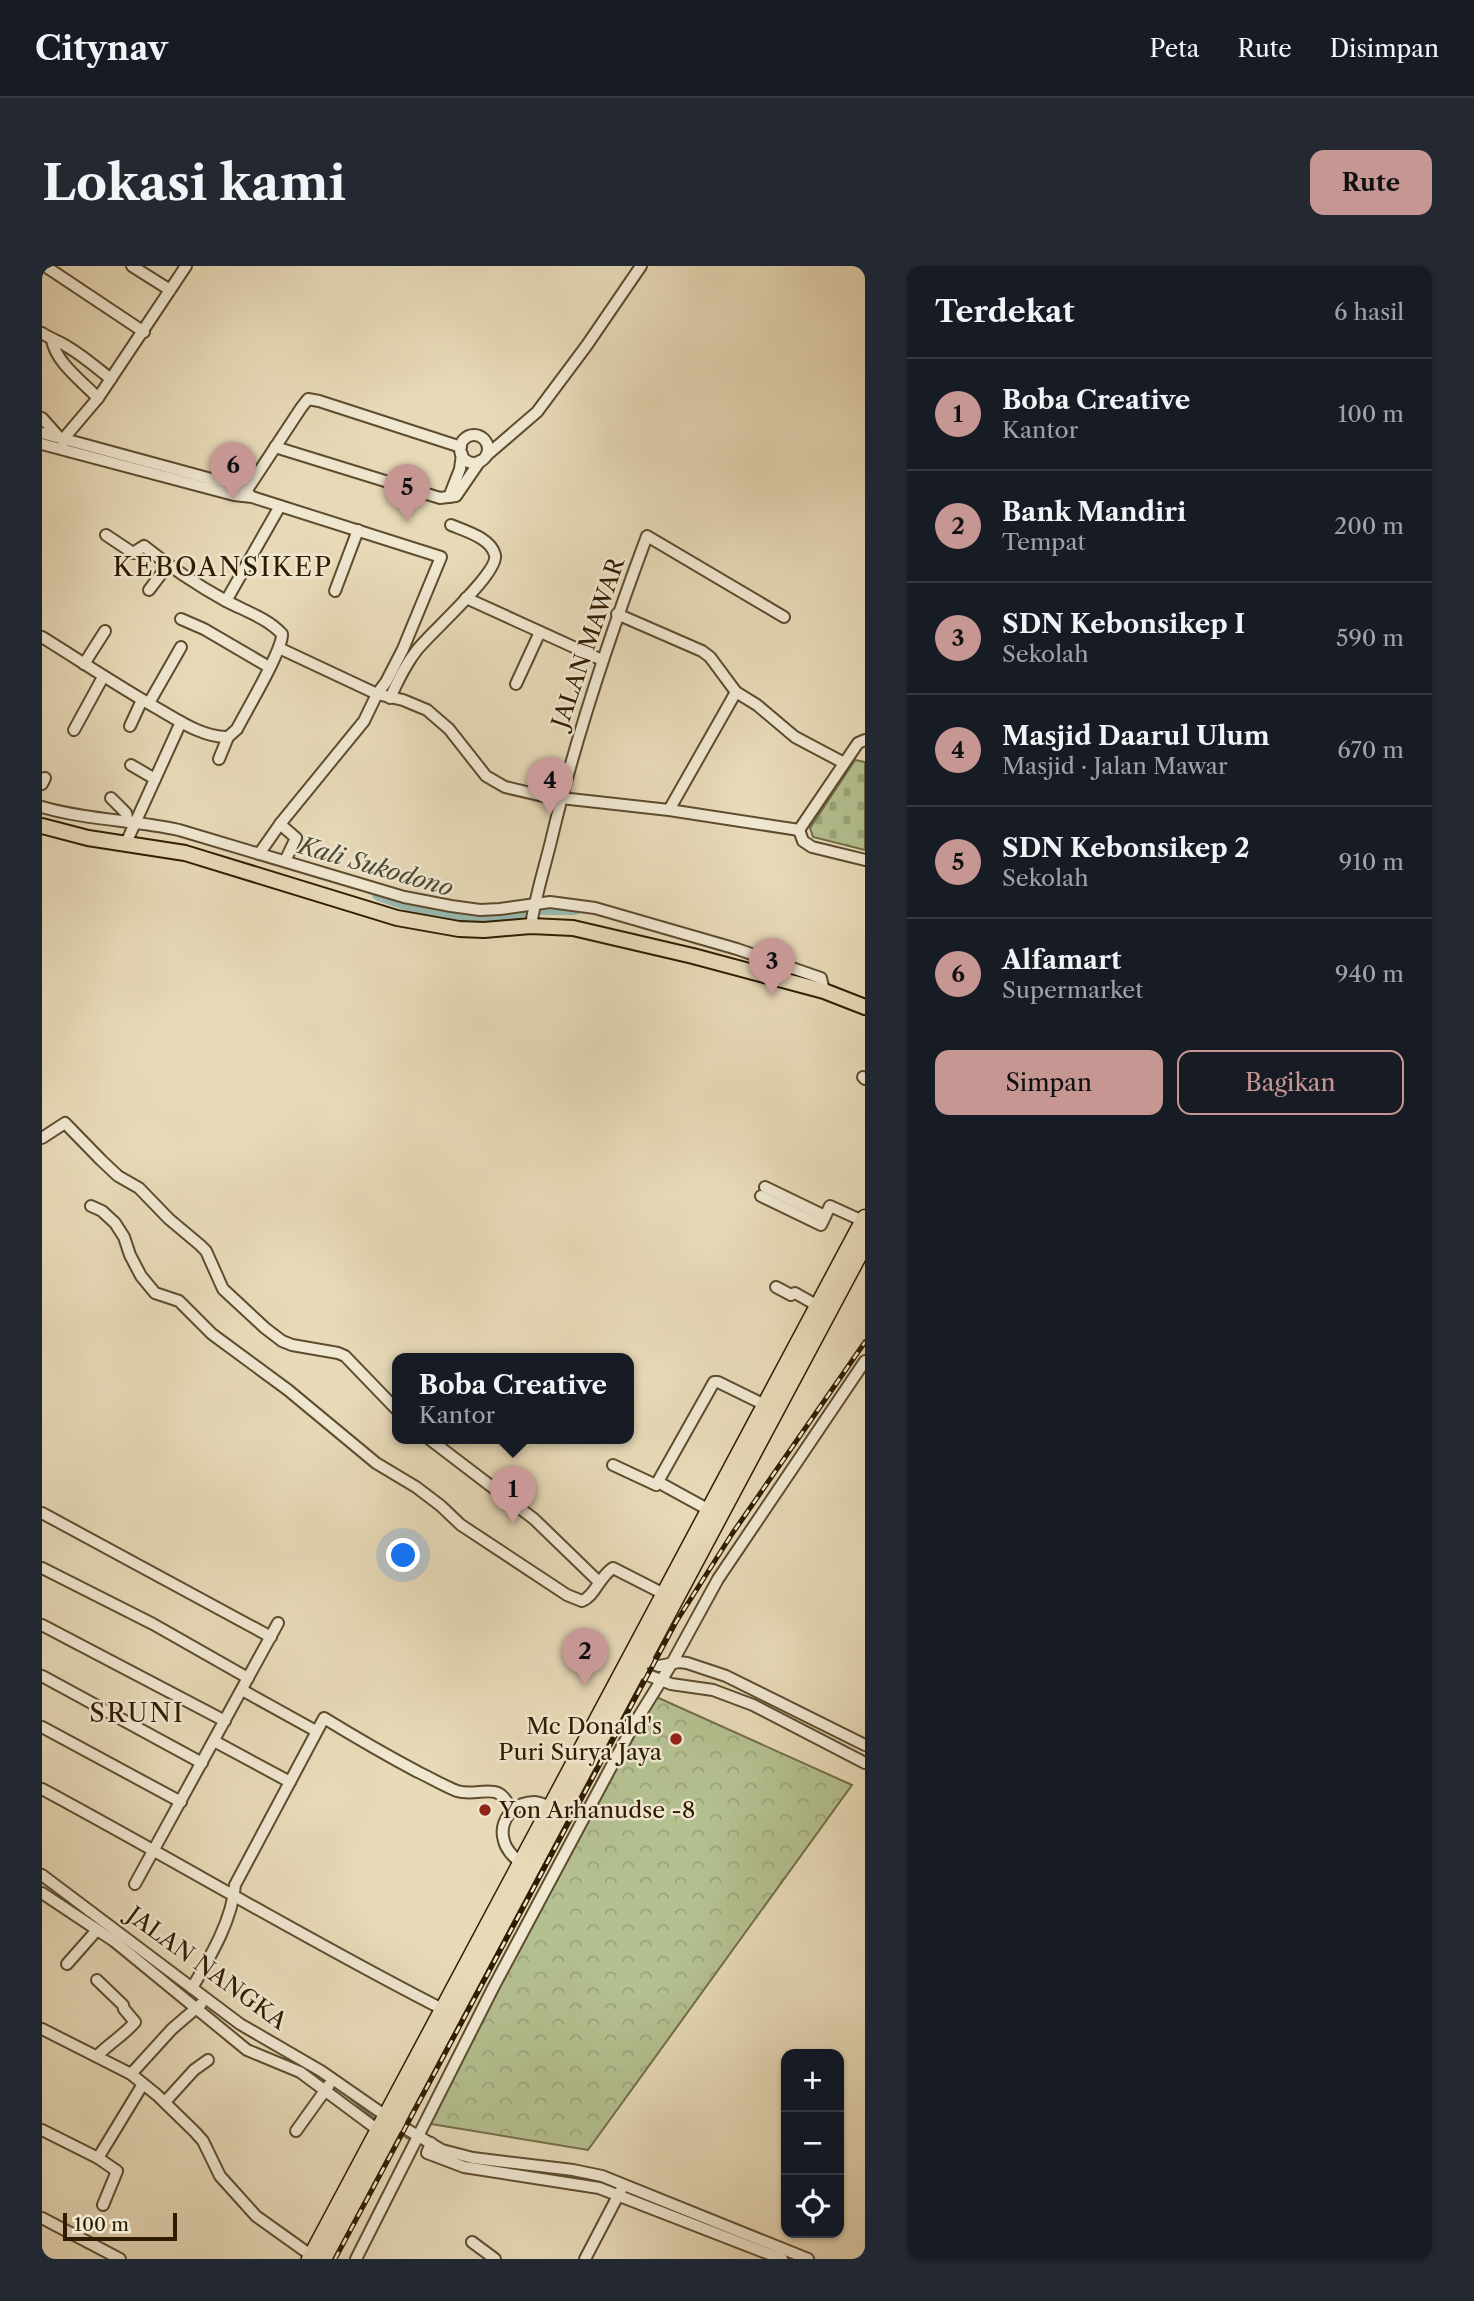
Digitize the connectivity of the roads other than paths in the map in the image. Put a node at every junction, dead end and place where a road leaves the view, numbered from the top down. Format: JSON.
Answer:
{"nodes":[{"id":1,"x":45,"y":266,"type":"edge"},
{"id":2,"x":132,"y":266,"type":"edge"},
{"id":3,"x":186,"y":266,"type":"edge"},
{"id":4,"x":641,"y":266,"type":"edge"},
{"id":5,"x":170,"y":290,"type":"junction"},
{"id":6,"x":42,"y":332,"type":"edge"},
{"id":7,"x":144,"y":332,"type":"junction"},
{"id":8,"x":52,"y":340,"type":"junction"},
{"id":9,"x":111,"y":379,"type":"junction"},
{"id":10,"x":98,"y":398,"type":"junction"},
{"id":11,"x":42,"y":418,"type":"edge"},
{"id":12,"x":482,"y":438,"type":"junction"},
{"id":13,"x":506,"y":438,"type":"junction"},
{"id":14,"x":43,"y":439,"type":"edge"},
{"id":15,"x":62,"y":440,"type":"junction"},
{"id":16,"x":275,"y":447,"type":"junction"},
{"id":17,"x":461,"y":451,"type":"junction"},
{"id":18,"x":483,"y":458,"type":"junction"},
{"id":19,"x":247,"y":495,"type":"junction"},
{"id":20,"x":449,"y":497,"type":"junction"},
{"id":21,"x":280,"y":506,"type":"junction"},
{"id":22,"x":451,"y":524,"type":"dead end"},
{"id":23,"x":358,"y":530,"type":"junction"},
{"id":24,"x":106,"y":535,"type":"dead end"},
{"id":25,"x":168,"y":565,"type":"junction"},
{"id":26,"x":149,"y":590,"type":"dead end"},
{"id":27,"x":335,"y":591,"type":"dead end"},
{"id":28,"x":466,"y":598,"type":"junction"},
{"id":29,"x":226,"y":601,"type":"junction"},
{"id":30,"x":618,"y":614,"type":"junction"},
{"id":31,"x":784,"y":617,"type":"dead end"},
{"id":32,"x":181,"y":619,"type":"dead end"},
{"id":33,"x":105,"y":631,"type":"dead end"},
{"id":34,"x":540,"y":632,"type":"junction"},
{"id":35,"x":42,"y":637,"type":"edge"},
{"id":36,"x":181,"y":647,"type":"dead end"},
{"id":37,"x":279,"y":648,"type":"junction"},
{"id":38,"x":602,"y":660,"type":"junction"},
{"id":39,"x":84,"y":664,"type":"junction"},
{"id":40,"x":269,"y":667,"type":"junction"},
{"id":41,"x":103,"y":677,"type":"junction"},
{"id":42,"x":516,"y":684,"type":"dead end"},
{"id":43,"x":736,"y":692,"type":"junction"},
{"id":44,"x":382,"y":696,"type":"junction"},
{"id":45,"x":146,"y":701,"type":"junction"},
{"id":46,"x":181,"y":722,"type":"junction"},
{"id":47,"x":130,"y":726,"type":"dead end"},
{"id":48,"x":74,"y":730,"type":"dead end"},
{"id":49,"x":228,"y":737,"type":"junction"},
{"id":50,"x":865,"y":740,"type":"edge"},
{"id":51,"x":219,"y":759,"type":"dead end"},
{"id":52,"x":844,"y":763,"type":"junction"},
{"id":53,"x":131,"y":765,"type":"dead end"},
{"id":54,"x":155,"y":779,"type":"junction"},
{"id":55,"x":111,"y":797,"type":"dead end"},
{"id":56,"x":561,"y":798,"type":"junction"},
{"id":57,"x":42,"y":807,"type":"edge"},
{"id":58,"x":669,"y":810,"type":"junction"},
{"id":59,"x":132,"y":823,"type":"junction"},
{"id":60,"x":280,"y":824,"type":"junction"},
{"id":61,"x":42,"y":826,"type":"edge"},
{"id":62,"x":799,"y":830,"type":"junction"},
{"id":63,"x":127,"y":840,"type":"junction"},
{"id":64,"x":259,"y":854,"type":"junction"},
{"id":65,"x":865,"y":860,"type":"edge"},
{"id":66,"x":285,"y":861,"type":"junction"},
{"id":67,"x":536,"y":904,"type":"junction"},
{"id":68,"x":450,"y":908,"type":"junction"},
{"id":69,"x":532,"y":923,"type":"junction"},
{"id":70,"x":448,"y":925,"type":"junction"},
{"id":71,"x":827,"y":992,"type":"junction"},
{"id":72,"x":865,"y":999,"type":"edge"},
{"id":73,"x":865,"y":1007,"type":"edge"},
{"id":74,"x":42,"y":1138,"type":"edge"},
{"id":75,"x":763,"y":1191,"type":"dead end"},
{"id":76,"x":91,"y":1206,"type":"dead end"},
{"id":77,"x":864,"y":1219,"type":"edge"},
{"id":78,"x":865,"y":1243,"type":"edge"},
{"id":79,"x":776,"y":1287,"type":"dead end"},
{"id":80,"x":818,"y":1306,"type":"junction"},
{"id":81,"x":865,"y":1361,"type":"edge"},
{"id":82,"x":765,"y":1405,"type":"junction"},
{"id":83,"x":392,"y":1406,"type":"edge"},
{"id":84,"x":436,"y":1444,"type":"edge"},
{"id":85,"x":613,"y":1465,"type":"dead end"},
{"id":86,"x":658,"y":1482,"type":"junction"},
{"id":87,"x":709,"y":1510,"type":"junction"},
{"id":88,"x":42,"y":1513,"type":"edge"},
{"id":89,"x":44,"y":1573,"type":"edge"},
{"id":90,"x":598,"y":1581,"type":"junction"},
{"id":91,"x":664,"y":1594,"type":"junction"},
{"id":92,"x":278,"y":1623,"type":"dead end"},
{"id":93,"x":42,"y":1625,"type":"edge"},
{"id":94,"x":271,"y":1637,"type":"junction"},
{"id":95,"x":634,"y":1663,"type":"junction"},
{"id":96,"x":672,"y":1663,"type":"junction"},
{"id":97,"x":42,"y":1676,"type":"edge"},
{"id":98,"x":248,"y":1678,"type":"junction"},
{"id":99,"x":661,"y":1681,"type":"junction"},
{"id":100,"x":242,"y":1690,"type":"junction"},
{"id":101,"x":225,"y":1721,"type":"junction"},
{"id":102,"x":42,"y":1727,"type":"edge"},
{"id":103,"x":316,"y":1731,"type":"junction"},
{"id":104,"x":214,"y":1741,"type":"junction"},
{"id":105,"x":865,"y":1745,"type":"edge"},
{"id":106,"x":202,"y":1763,"type":"junction"},
{"id":107,"x":865,"y":1763,"type":"edge"},
{"id":108,"x":290,"y":1782,"type":"junction"},
{"id":109,"x":42,"y":1789,"type":"edge"},
{"id":110,"x":181,"y":1802,"type":"junction"},
{"id":111,"x":550,"y":1807,"type":"junction"},
{"id":112,"x":511,"y":1811,"type":"junction"},
{"id":113,"x":154,"y":1850,"type":"junction"},
{"id":114,"x":520,"y":1863,"type":"junction"},
{"id":115,"x":42,"y":1875,"type":"edge"},
{"id":116,"x":135,"y":1884,"type":"dead end"},
{"id":117,"x":42,"y":1893,"type":"edge"},
{"id":118,"x":234,"y":1898,"type":"junction"},
{"id":119,"x":97,"y":1930,"type":"junction"},
{"id":120,"x":67,"y":1964,"type":"dead end"},
{"id":121,"x":97,"y":1980,"type":"dead end"},
{"id":122,"x":191,"y":1988,"type":"junction"},
{"id":123,"x":202,"y":2003,"type":"junction"},
{"id":124,"x":448,"y":2012,"type":"junction"},
{"id":125,"x":42,"y":2029,"type":"edge"},
{"id":126,"x":97,"y":2056,"type":"junction"},
{"id":127,"x":208,"y":2060,"type":"dead end"},
{"id":128,"x":131,"y":2074,"type":"junction"},
{"id":129,"x":143,"y":2084,"type":"junction"},
{"id":130,"x":330,"y":2085,"type":"junction"},
{"id":131,"x":165,"y":2102,"type":"junction"},
{"id":132,"x":387,"y":2125,"type":"junction"},
{"id":133,"x":42,"y":2130,"type":"edge"},
{"id":134,"x":296,"y":2131,"type":"dead end"},
{"id":135,"x":416,"y":2140,"type":"junction"},
{"id":136,"x":98,"y":2158,"type":"junction"},
{"id":137,"x":622,"y":2189,"type":"junction"},
{"id":138,"x":103,"y":2205,"type":"dead end"},
{"id":139,"x":42,"y":2218,"type":"edge"},
{"id":140,"x":472,"y":2242,"type":"dead end"},
{"id":141,"x":98,"y":2254,"type":"edge"},
{"id":142,"x":315,"y":2258,"type":"edge"},
{"id":143,"x":805,"y":2258,"type":"edge"},
{"id":144,"x":120,"y":2259,"type":"edge"},
{"id":145,"x":356,"y":2259,"type":"edge"},
{"id":146,"x":495,"y":2259,"type":"edge"},
{"id":147,"x":585,"y":2259,"type":"edge"},
{"id":148,"x":782,"y":2259,"type":"edge"}],
"edges":[{"from":1,"to":7,"type":"street"},
{"from":2,"to":5,"type":"street"},
{"from":3,"to":5,"type":"street"},
{"from":4,"to":13,"type":"street"},
{"from":5,"to":7,"type":"street"},
{"from":6,"to":8,"type":"street"},
{"from":7,"to":9,"type":"street"},
{"from":8,"to":9,"type":"street"},
{"from":8,"to":10,"type":"street"},
{"from":9,"to":10,"type":"street"},
{"from":10,"to":15,"type":"street"},
{"from":11,"to":15,"type":"street"},
{"from":12,"to":13,"type":"street"},
{"from":12,"to":17,"type":"street"},
{"from":12,"to":18,"type":"street"},
{"from":13,"to":18,"type":"street"},
{"from":14,"to":15,"type":"street"},
{"from":15,"to":19,"type":"street"},
{"from":16,"to":17,"type":"street"},
{"from":16,"to":19,"type":"street"},
{"from":16,"to":20,"type":"street"},
{"from":17,"to":18,"type":"street"},
{"from":17,"to":20,"type":"street"},
{"from":18,"to":20,"type":"street"},
{"from":19,"to":21,"type":"street"},
{"from":21,"to":23,"type":"street"},
{"from":21,"to":29,"type":"street"},
{"from":22,"to":28,"type":"street"},
{"from":23,"to":27,"type":"street"},
{"from":23,"to":44,"type":"street"},
{"from":24,"to":25,"type":"street"},
{"from":25,"to":26,"type":"street"},
{"from":25,"to":29,"type":"street"},
{"from":28,"to":34,"type":"street"},
{"from":28,"to":44,"type":"street"},
{"from":29,"to":37,"type":"street"},
{"from":30,"to":31,"type":"street","name":"JALAN MAWAR"},
{"from":30,"to":38,"type":"street","name":"JALAN MAWAR"},
{"from":30,"to":43,"type":"street"},
{"from":32,"to":40,"type":"street"},
{"from":33,"to":39,"type":"street"},
{"from":34,"to":38,"type":"street"},
{"from":34,"to":42,"type":"street"},
{"from":35,"to":39,"type":"street"},
{"from":36,"to":45,"type":"street"},
{"from":37,"to":40,"type":"street"},
{"from":37,"to":44,"type":"street"},
{"from":38,"to":56,"type":"street","name":"JALAN MAWAR"},
{"from":39,"to":41,"type":"street"},
{"from":40,"to":49,"type":"street"},
{"from":41,"to":45,"type":"street"},
{"from":41,"to":48,"type":"street"},
{"from":43,"to":52,"type":"street"},
{"from":43,"to":58,"type":"street"},
{"from":44,"to":56,"type":"street"},
{"from":44,"to":60,"type":"street"},
{"from":45,"to":46,"type":"street"},
{"from":45,"to":47,"type":"street"},
{"from":46,"to":49,"type":"street"},
{"from":46,"to":54,"type":"street"},
{"from":49,"to":51,"type":"street"},
{"from":50,"to":52,"type":"street"},
{"from":52,"to":62,"type":"street"},
{"from":53,"to":54,"type":"street"},
{"from":54,"to":59,"type":"street"},
{"from":55,"to":59,"type":"street"},
{"from":56,"to":58,"type":"street"},
{"from":56,"to":67,"type":"street","name":"JALAN MAWAR"},
{"from":57,"to":59,"type":"street"},
{"from":58,"to":62,"type":"street"},
{"from":59,"to":63,"type":"street"},
{"from":59,"to":64,"type":"street"},
{"from":60,"to":64,"type":"street"},
{"from":60,"to":66,"type":"street"},
{"from":61,"to":63,"type":"main road"},
{"from":62,"to":65,"type":"street"},
{"from":63,"to":70,"type":"main road"},
{"from":64,"to":66,"type":"street"},
{"from":66,"to":68,"type":"street"},
{"from":67,"to":68,"type":"street"},
{"from":67,"to":69,"type":"street","name":"JALAN MAWAR"},
{"from":67,"to":71,"type":"street"},
{"from":68,"to":70,"type":"street"},
{"from":69,"to":70,"type":"main road"},
{"from":69,"to":71,"type":"main road"},
{"from":71,"to":72,"type":"main road"},
{"from":71,"to":73,"type":"main road"},
{"from":74,"to":83,"type":"street"},
{"from":75,"to":77,"type":"street"},
{"from":76,"to":90,"type":"street"},
{"from":77,"to":80,"type":"highway"},
{"from":78,"to":95,"type":"highway"},
{"from":79,"to":80,"type":"street"},
{"from":80,"to":82,"type":"highway"},
{"from":81,"to":96,"type":"street"},
{"from":82,"to":86,"type":"street"},
{"from":82,"to":87,"type":"highway"},
{"from":84,"to":90,"type":"street"},
{"from":85,"to":86,"type":"street"},
{"from":86,"to":87,"type":"street"},
{"from":87,"to":91,"type":"highway"},
{"from":88,"to":94,"type":"street"},
{"from":89,"to":98,"type":"street"},
{"from":90,"to":91,"type":"street"},
{"from":91,"to":95,"type":"highway"},
{"from":92,"to":94,"type":"street"},
{"from":93,"to":101,"type":"street"},
{"from":94,"to":98,"type":"street"},
{"from":95,"to":96,"type":"street"},
{"from":95,"to":99,"type":"street"},
{"from":95,"to":111,"type":"highway"},
{"from":95,"to":124,"type":"highway"},
{"from":96,"to":99,"type":"street"},
{"from":96,"to":105,"type":"street"},
{"from":97,"to":106,"type":"street"},
{"from":98,"to":100,"type":"street"},
{"from":99,"to":107,"type":"street"},
{"from":99,"to":135,"type":"street"},
{"from":100,"to":101,"type":"street"},
{"from":100,"to":103,"type":"street"},
{"from":101,"to":104,"type":"street"},
{"from":102,"to":110,"type":"street"},
{"from":103,"to":108,"type":"street"},
{"from":103,"to":112,"type":"street"},
{"from":104,"to":106,"type":"street"},
{"from":104,"to":108,"type":"street"},
{"from":106,"to":110,"type":"street"},
{"from":108,"to":118,"type":"street"},
{"from":109,"to":113,"type":"street"},
{"from":110,"to":113,"type":"street"},
{"from":111,"to":112,"type":"street"},
{"from":111,"to":114,"type":"highway"},
{"from":112,"to":114,"type":"street"},
{"from":113,"to":116,"type":"street"},
{"from":113,"to":118,"type":"street"},
{"from":114,"to":124,"type":"highway"},
{"from":115,"to":122,"type":"street","name":"JALAN NANGKA"},
{"from":117,"to":119,"type":"street"},
{"from":118,"to":122,"type":"street"},
{"from":118,"to":124,"type":"street"},
{"from":119,"to":120,"type":"street"},
{"from":119,"to":123,"type":"street"},
{"from":121,"to":126,"type":"street"},
{"from":122,"to":123,"type":"street","name":"JALAN NANGKA"},
{"from":123,"to":128,"type":"street"},
{"from":123,"to":130,"type":"street","name":"JALAN NANGKA"},
{"from":123,"to":130,"type":"street"},
{"from":124,"to":132,"type":"highway"},
{"from":125,"to":126,"type":"street"},
{"from":126,"to":128,"type":"street"},
{"from":127,"to":131,"type":"street"},
{"from":128,"to":129,"type":"street"},
{"from":129,"to":131,"type":"street"},
{"from":129,"to":136,"type":"street"},
{"from":130,"to":132,"type":"street","name":"JALAN NANGKA"},
{"from":130,"to":134,"type":"street"},
{"from":131,"to":142,"type":"street"},
{"from":132,"to":135,"type":"street","name":"JALAN NANGKA"},
{"from":132,"to":142,"type":"highway"},
{"from":133,"to":136,"type":"street"},
{"from":135,"to":137,"type":"street","name":"JALAN NANGKA"},
{"from":135,"to":145,"type":"street"},
{"from":136,"to":138,"type":"street"},
{"from":137,"to":143,"type":"street"},
{"from":137,"to":147,"type":"street"},
{"from":137,"to":148,"type":"street"},
{"from":139,"to":141,"type":"street"},
{"from":140,"to":146,"type":"street"},
{"from":141,"to":144,"type":"street"}]}
